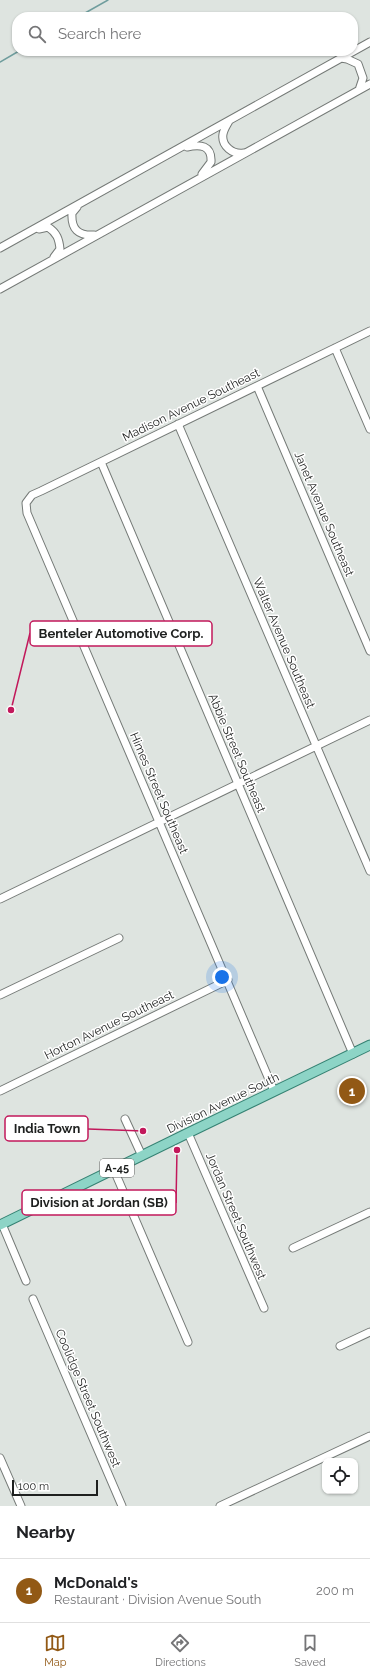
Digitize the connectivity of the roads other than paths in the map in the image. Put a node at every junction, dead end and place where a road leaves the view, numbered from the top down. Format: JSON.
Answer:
{"nodes":[{"id":1,"x":370,"y":42,"type":"edge"},
{"id":2,"x":358,"y":48,"type":"edge"},
{"id":3,"x":344,"y":56,"type":"edge"},
{"id":4,"x":340,"y":58,"type":"junction"},
{"id":5,"x":370,"y":84,"type":"edge"},
{"id":6,"x":359,"y":90,"type":"junction"},
{"id":7,"x":229,"y":121,"type":"junction"},
{"id":8,"x":178,"y":149,"type":"junction"},
{"id":9,"x":247,"y":152,"type":"junction"},
{"id":10,"x":197,"y":180,"type":"junction"},
{"id":11,"x":80,"y":204,"type":"junction"},
{"id":12,"x":31,"y":231,"type":"junction"},
{"id":13,"x":95,"y":235,"type":"junction"},
{"id":14,"x":0,"y":248,"type":"edge"},
{"id":15,"x":53,"y":259,"type":"junction"},
{"id":16,"x":0,"y":289,"type":"edge"},
{"id":17,"x":370,"y":331,"type":"edge"},
{"id":18,"x":335,"y":348,"type":"junction"},
{"id":19,"x":257,"y":386,"type":"junction"},
{"id":20,"x":178,"y":424,"type":"junction"},
{"id":21,"x":370,"y":429,"type":"edge"},
{"id":22,"x":101,"y":462,"type":"junction"},
{"id":23,"x":26,"y":503,"type":"joint"},
{"id":24,"x":370,"y":651,"type":"edge"},
{"id":25,"x":370,"y":720,"type":"edge"},
{"id":26,"x":316,"y":745,"type":"junction"},
{"id":27,"x":237,"y":784,"type":"junction"},
{"id":28,"x":158,"y":822,"type":"junction"},
{"id":29,"x":370,"y":871,"type":"edge"},
{"id":30,"x":0,"y":898,"type":"edge"},
{"id":31,"x":119,"y":938,"type":"dead end"},
{"id":32,"x":228,"y":980,"type":"junction"},
{"id":33,"x":0,"y":995,"type":"edge"},
{"id":34,"x":370,"y":1045,"type":"edge"},
{"id":35,"x":353,"y":1054,"type":"junction"},
{"id":36,"x":0,"y":1091,"type":"edge"},
{"id":37,"x":274,"y":1091,"type":"junction"},
{"id":38,"x":125,"y":1119,"type":"dead end"},
{"id":39,"x":188,"y":1132,"type":"junction"},
{"id":40,"x":142,"y":1156,"type":"junction"},
{"id":41,"x":114,"y":1170,"type":"junction"},
{"id":42,"x":370,"y":1212,"type":"edge"},
{"id":43,"x":1,"y":1225,"type":"edge"},
{"id":44,"x":293,"y":1248,"type":"dead end"},
{"id":45,"x":26,"y":1281,"type":"dead end"},
{"id":46,"x":33,"y":1299,"type":"dead end"},
{"id":47,"x":264,"y":1308,"type":"dead end"},
{"id":48,"x":370,"y":1332,"type":"edge"},
{"id":49,"x":188,"y":1342,"type":"dead end"},
{"id":50,"x":340,"y":1346,"type":"dead end"},
{"id":51,"x":370,"y":1436,"type":"edge"},
{"id":52,"x":0,"y":1458,"type":"edge"},
{"id":53,"x":21,"y":1506,"type":"edge"},
{"id":54,"x":122,"y":1506,"type":"edge"},
{"id":55,"x":220,"y":1506,"type":"edge"}],
"edges":[{"from":1,"to":2,"type":"street"},
{"from":3,"to":4,"type":"street"},
{"from":4,"to":6,"type":"street"},
{"from":4,"to":7,"type":"street"},
{"from":5,"to":6,"type":"street"},
{"from":6,"to":9,"type":"street"},
{"from":7,"to":8,"type":"street"},
{"from":7,"to":9,"type":"street"},
{"from":8,"to":10,"type":"street"},
{"from":8,"to":11,"type":"street"},
{"from":9,"to":10,"type":"street"},
{"from":10,"to":13,"type":"street"},
{"from":11,"to":12,"type":"street"},
{"from":11,"to":13,"type":"street"},
{"from":12,"to":14,"type":"street"},
{"from":12,"to":15,"type":"street"},
{"from":13,"to":15,"type":"street"},
{"from":15,"to":16,"type":"street"},
{"from":17,"to":18,"type":"street","name":"Madison Avenue Southeast"},
{"from":18,"to":19,"type":"street","name":"Madison Avenue Southeast"},
{"from":18,"to":21,"type":"street"},
{"from":19,"to":20,"type":"street","name":"Madison Avenue Southeast"},
{"from":19,"to":24,"type":"street","name":"Janet Avenue Southeast"},
{"from":20,"to":22,"type":"street","name":"Madison Avenue Southeast"},
{"from":20,"to":26,"type":"street","name":"Walter Avenue Southeast"},
{"from":22,"to":23,"type":"street","name":"Madison Avenue Southeast"},
{"from":22,"to":27,"type":"street","name":"Abbie Street Southeast"},
{"from":23,"to":28,"type":"street","name":"Himes Street Southeast"},
{"from":25,"to":26,"type":"street"},
{"from":26,"to":27,"type":"street"},
{"from":26,"to":29,"type":"street","name":"Walter Avenue Southeast"},
{"from":27,"to":28,"type":"street"},
{"from":27,"to":35,"type":"street","name":"Abbie Street Southeast"},
{"from":28,"to":30,"type":"street"},
{"from":28,"to":32,"type":"street","name":"Himes Street Southeast"},
{"from":31,"to":33,"type":"street"},
{"from":32,"to":36,"type":"street","name":"Horton Avenue Southeast"},
{"from":32,"to":37,"type":"street","name":"Himes Street Southeast"},
{"from":34,"to":35,"type":"main road","name":"Division Avenue South","number":"A-45"},
{"from":35,"to":37,"type":"main road","name":"Division Avenue South","number":"A-45"},
{"from":37,"to":39,"type":"main road","name":"Division Avenue South","number":"A-45"},
{"from":38,"to":40,"type":"street"},
{"from":39,"to":40,"type":"main road","name":"Division Avenue South","number":"A-45"},
{"from":39,"to":47,"type":"street","name":"Jordan Street Southwest"},
{"from":40,"to":41,"type":"main road","name":"Division Avenue South","number":"A-45"},
{"from":41,"to":43,"type":"main road","name":"Division Avenue South","number":"A-45"},
{"from":41,"to":49,"type":"street"},
{"from":42,"to":44,"type":"street"},
{"from":43,"to":45,"type":"street"},
{"from":46,"to":54,"type":"street","name":"Coolidge Street Southwest"},
{"from":48,"to":50,"type":"street"},
{"from":51,"to":55,"type":"street"},
{"from":52,"to":53,"type":"street"}]}
